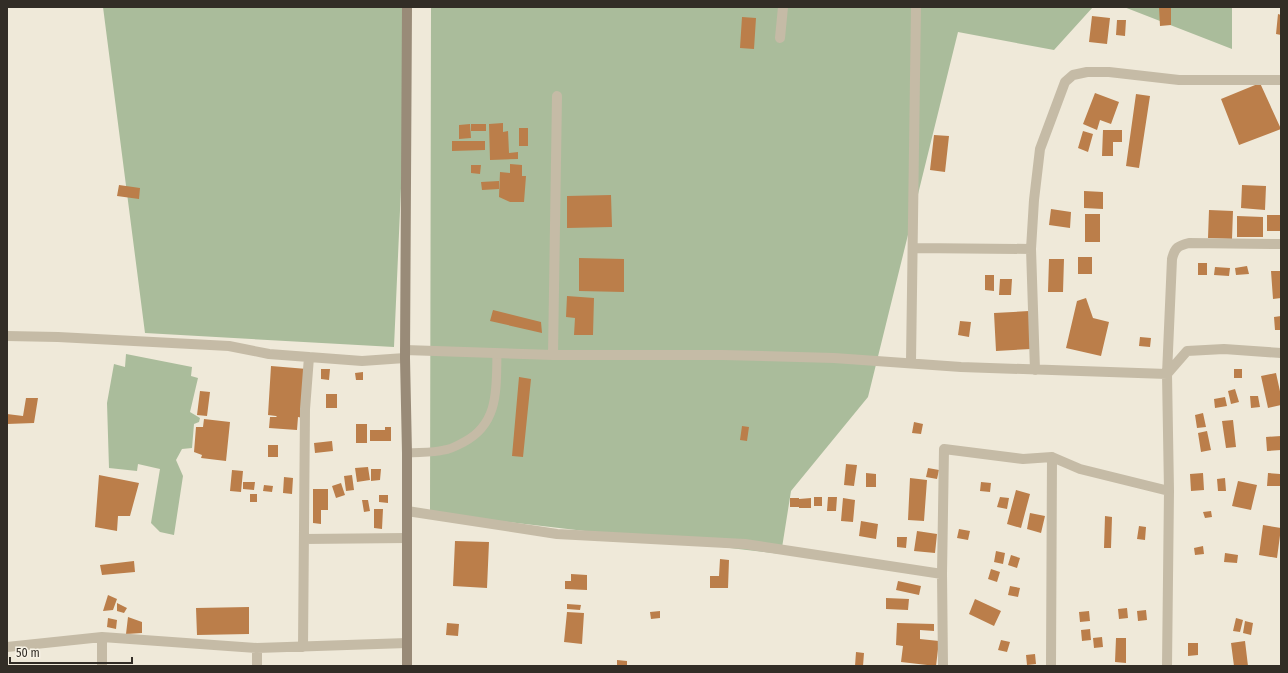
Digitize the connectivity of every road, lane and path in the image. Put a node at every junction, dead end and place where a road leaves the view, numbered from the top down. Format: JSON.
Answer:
{"nodes":[{"id":1,"x":407,"y":7,"type":"edge"},
{"id":2,"x":783,"y":7,"type":"edge"},
{"id":3,"x":916,"y":7,"type":"edge"},
{"id":4,"x":780,"y":38,"type":"dead end"},
{"id":5,"x":1281,"y":80,"type":"edge"},
{"id":6,"x":557,"y":96,"type":"dead end"},
{"id":7,"x":1281,"y":244,"type":"edge"},
{"id":8,"x":913,"y":248,"type":"junction"},
{"id":9,"x":1031,"y":249,"type":"junction"},
{"id":10,"x":7,"y":336,"type":"edge"},
{"id":11,"x":497,"y":352,"type":"junction"},
{"id":12,"x":1281,"y":353,"type":"edge"},
{"id":13,"x":405,"y":354,"type":"junction"},
{"id":14,"x":553,"y":355,"type":"junction"},
{"id":15,"x":309,"y":357,"type":"junction"},
{"id":16,"x":911,"y":362,"type":"junction"},
{"id":17,"x":1035,"y":370,"type":"junction"},
{"id":18,"x":1167,"y":374,"type":"junction"},
{"id":19,"x":408,"y":453,"type":"junction"},
{"id":20,"x":1052,"y":457,"type":"junction"},
{"id":21,"x":1169,"y":491,"type":"junction"},
{"id":22,"x":407,"y":512,"type":"junction"},
{"id":23,"x":407,"y":538,"type":"junction"},
{"id":24,"x":304,"y":539,"type":"junction"},
{"id":25,"x":942,"y":574,"type":"junction"},
{"id":26,"x":102,"y":637,"type":"junction"},
{"id":27,"x":407,"y":644,"type":"junction"},
{"id":28,"x":7,"y":647,"type":"edge"},
{"id":29,"x":303,"y":647,"type":"junction"},
{"id":30,"x":257,"y":648,"type":"junction"},
{"id":31,"x":102,"y":666,"type":"edge"},
{"id":32,"x":257,"y":666,"type":"edge"},
{"id":33,"x":407,"y":666,"type":"edge"},
{"id":34,"x":943,"y":666,"type":"edge"},
{"id":35,"x":1051,"y":666,"type":"edge"},
{"id":36,"x":1167,"y":666,"type":"edge"}],
"edges":[{"from":1,"to":13,"type":"street"},
{"from":2,"to":4,"type":"street"},
{"from":3,"to":8,"type":"street"},
{"from":5,"to":9,"type":"street"},
{"from":6,"to":14,"type":"street"},
{"from":7,"to":18,"type":"street"},
{"from":8,"to":9,"type":"street"},
{"from":8,"to":16,"type":"street"},
{"from":9,"to":17,"type":"street"},
{"from":10,"to":15,"type":"street"},
{"from":11,"to":13,"type":"street"},
{"from":11,"to":14,"type":"street"},
{"from":11,"to":19,"type":"lane"},
{"from":12,"to":18,"type":"street"},
{"from":13,"to":15,"type":"street"},
{"from":13,"to":19,"type":"street"},
{"from":14,"to":16,"type":"street"},
{"from":15,"to":24,"type":"street"},
{"from":16,"to":17,"type":"street"},
{"from":17,"to":18,"type":"street"},
{"from":18,"to":21,"type":"street"},
{"from":19,"to":22,"type":"street"},
{"from":20,"to":21,"type":"street"},
{"from":20,"to":25,"type":"street"},
{"from":20,"to":35,"type":"street"},
{"from":21,"to":36,"type":"street"},
{"from":22,"to":23,"type":"street"},
{"from":22,"to":25,"type":"street"},
{"from":23,"to":24,"type":"street"},
{"from":23,"to":27,"type":"street"},
{"from":24,"to":29,"type":"street"},
{"from":25,"to":34,"type":"street"},
{"from":26,"to":28,"type":"street"},
{"from":26,"to":30,"type":"street"},
{"from":26,"to":31,"type":"street"},
{"from":27,"to":29,"type":"street"},
{"from":27,"to":33,"type":"street"},
{"from":29,"to":30,"type":"street"},
{"from":30,"to":32,"type":"street"}]}
